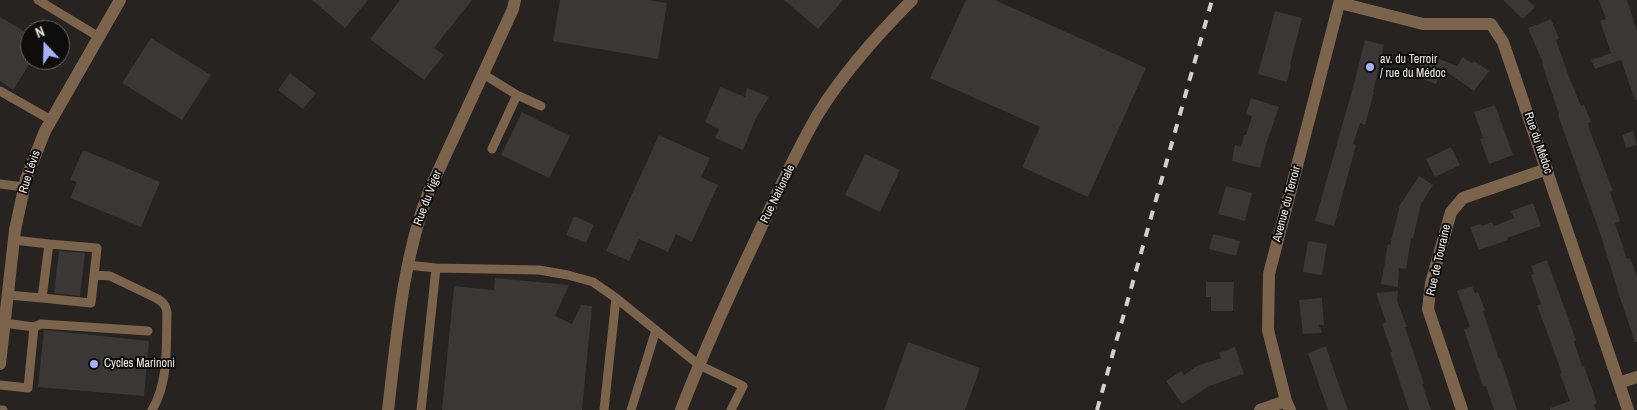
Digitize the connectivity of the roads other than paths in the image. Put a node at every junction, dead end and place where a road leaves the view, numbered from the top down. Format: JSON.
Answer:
{"nodes":[{"id":1,"x":38,"y":0,"type":"edge"},
{"id":2,"x":120,"y":0,"type":"edge"},
{"id":3,"x":515,"y":0,"type":"edge"},
{"id":4,"x":912,"y":0,"type":"edge"},
{"id":5,"x":1340,"y":1,"type":"edge"},
{"id":6,"x":99,"y":36,"type":"junction"},
{"id":7,"x":482,"y":74,"type":"junction"},
{"id":8,"x":0,"y":91,"type":"edge"},
{"id":9,"x":517,"y":95,"type":"junction"},
{"id":10,"x":541,"y":106,"type":"dead end"},
{"id":11,"x":51,"y":120,"type":"junction"},
{"id":12,"x":492,"y":149,"type":"dead end"},
{"id":13,"x":1547,"y":169,"type":"junction"},
{"id":14,"x":0,"y":184,"type":"edge"},
{"id":15,"x":24,"y":187,"type":"junction"},
{"id":16,"x":14,"y":240,"type":"junction"},
{"id":17,"x":49,"y":244,"type":"junction"},
{"id":18,"x":407,"y":264,"type":"junction"},
{"id":19,"x":436,"y":268,"type":"junction"},
{"id":20,"x":94,"y":275,"type":"junction"},
{"id":21,"x":8,"y":294,"type":"junction"},
{"id":22,"x":42,"y":298,"type":"junction"},
{"id":23,"x":616,"y":298,"type":"junction"},
{"id":24,"x":3,"y":307,"type":"edge"},
{"id":25,"x":4,"y":323,"type":"junction"},
{"id":26,"x":34,"y":327,"type":"junction"},
{"id":27,"x":656,"y":330,"type":"junction"},
{"id":28,"x":148,"y":331,"type":"dead end"},
{"id":29,"x":0,"y":364,"type":"edge"},
{"id":30,"x":699,"y":365,"type":"junction"},
{"id":31,"x":1637,"y":377,"type":"edge"},
{"id":32,"x":1619,"y":383,"type":"junction"},
{"id":33,"x":0,"y":385,"type":"edge"},
{"id":34,"x":1288,"y":405,"type":"edge"},
{"id":35,"x":152,"y":410,"type":"edge"},
{"id":36,"x":388,"y":410,"type":"edge"},
{"id":37,"x":420,"y":410,"type":"edge"},
{"id":38,"x":604,"y":410,"type":"edge"},
{"id":39,"x":631,"y":410,"type":"edge"},
{"id":40,"x":681,"y":410,"type":"edge"},
{"id":41,"x":731,"y":410,"type":"edge"},
{"id":42,"x":1260,"y":410,"type":"edge"},
{"id":43,"x":1462,"y":410,"type":"edge"},
{"id":44,"x":1628,"y":410,"type":"edge"}],
"edges":[{"from":1,"to":6,"type":"lane"},
{"from":2,"to":6,"type":"street","name":"Rue Lévis"},
{"from":3,"to":7,"type":"street","name":"Rue du Viger"},
{"from":4,"to":30,"type":"street","name":"Rue Nationale"},
{"from":5,"to":13,"type":"street","name":"Rue du Médoc"},
{"from":5,"to":34,"type":"street","name":"Avenue du Terroir"},
{"from":6,"to":11,"type":"street","name":"Rue Lévis"},
{"from":7,"to":9,"type":"lane"},
{"from":7,"to":18,"type":"street","name":"Rue du Viger"},
{"from":8,"to":11,"type":"lane"},
{"from":9,"to":10,"type":"lane"},
{"from":9,"to":12,"type":"lane"},
{"from":11,"to":15,"type":"street","name":"Rue Lévis"},
{"from":13,"to":32,"type":"street","name":"Rue du Médoc"},
{"from":13,"to":43,"type":"street","name":"Rue de Touraine"},
{"from":14,"to":15,"type":"lane"},
{"from":15,"to":16,"type":"street","name":"Rue Lévis"},
{"from":16,"to":17,"type":"lane"},
{"from":16,"to":21,"type":"street","name":"Rue Lévis"},
{"from":17,"to":20,"type":"lane"},
{"from":17,"to":22,"type":"lane"},
{"from":18,"to":19,"type":"lane"},
{"from":18,"to":36,"type":"street","name":"Rue du Viger"},
{"from":19,"to":23,"type":"lane"},
{"from":19,"to":37,"type":"lane"},
{"from":20,"to":22,"type":"lane"},
{"from":20,"to":35,"type":"lane"},
{"from":21,"to":22,"type":"lane"},
{"from":21,"to":24,"type":"street","name":"Rue Lévis"},
{"from":23,"to":27,"type":"lane"},
{"from":23,"to":38,"type":"lane"},
{"from":24,"to":25,"type":"street","name":"Rue Lévis"},
{"from":25,"to":26,"type":"lane"},
{"from":25,"to":29,"type":"street","name":"Rue Lévis"},
{"from":26,"to":28,"type":"lane"},
{"from":26,"to":33,"type":"lane"},
{"from":27,"to":30,"type":"lane"},
{"from":27,"to":39,"type":"lane"},
{"from":30,"to":40,"type":"street","name":"Rue Nationale"},
{"from":30,"to":41,"type":"lane"},
{"from":31,"to":32,"type":"street"},
{"from":32,"to":44,"type":"street","name":"Rue du Médoc"},
{"from":34,"to":42,"type":"street"}]}
